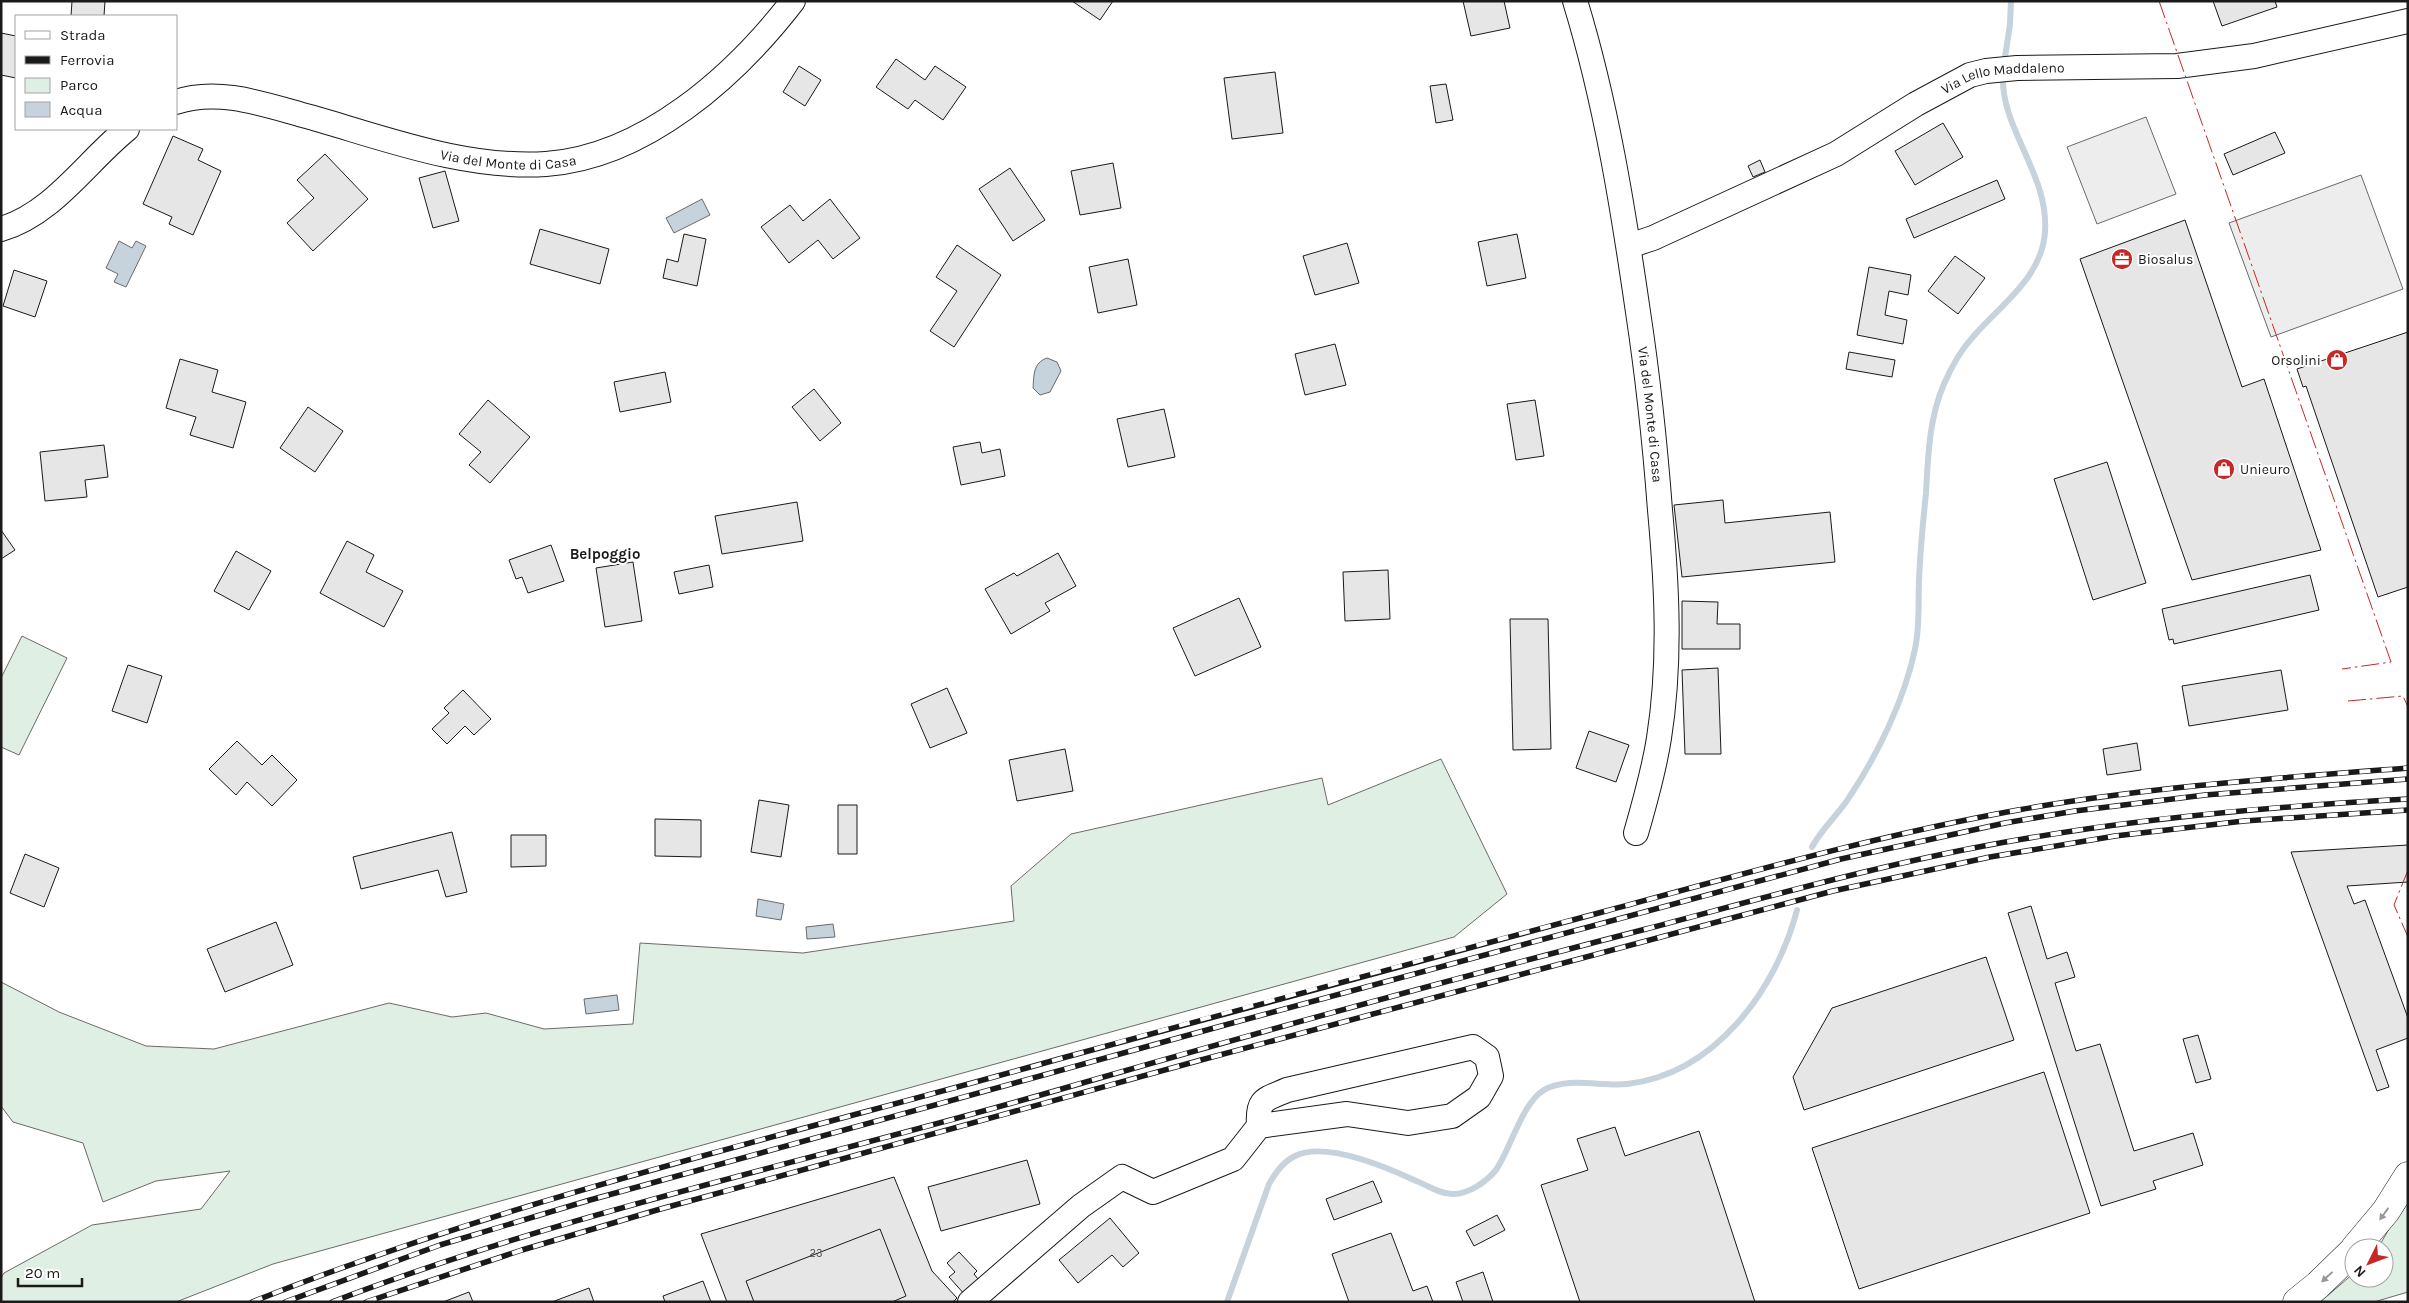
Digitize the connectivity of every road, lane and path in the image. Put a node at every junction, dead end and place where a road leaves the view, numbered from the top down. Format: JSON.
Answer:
{"nodes":[{"id":1,"x":792,"y":1,"type":"edge"},
{"id":2,"x":1575,"y":1,"type":"edge"},
{"id":3,"x":2407,"y":23,"type":"edge"},
{"id":4,"x":178,"y":102,"type":"edge"},
{"id":5,"x":126,"y":130,"type":"edge"},
{"id":6,"x":1,"y":229,"type":"edge"},
{"id":7,"x":1629,"y":246,"type":"junction"},
{"id":8,"x":1636,"y":833,"type":"dead end"},
{"id":9,"x":1259,"y":1126,"type":"junction"},
{"id":10,"x":2408,"y":1176,"type":"edge"},
{"id":11,"x":2364,"y":1238,"type":"edge"},
{"id":12,"x":2344,"y":1260,"type":"edge"},
{"id":13,"x":970,"y":1302,"type":"edge"},
{"id":14,"x":2296,"y":1302,"type":"edge"}],
"edges":[{"from":1,"to":4,"type":"street","name":"Via del Monte di Casa"},
{"from":2,"to":7,"type":"street","name":"Via del Monte di Casa"},
{"from":3,"to":7,"type":"street","name":"Via Lello Maddaleno"},
{"from":5,"to":6,"type":"street"},
{"from":7,"to":8,"type":"street","name":"Via del Monte di Casa"},
{"from":9,"to":9,"type":"street"},
{"from":9,"to":13,"type":"street"},
{"from":10,"to":11,"type":"highway","one_way":true},
{"from":12,"to":14,"type":"highway","one_way":true}]}
